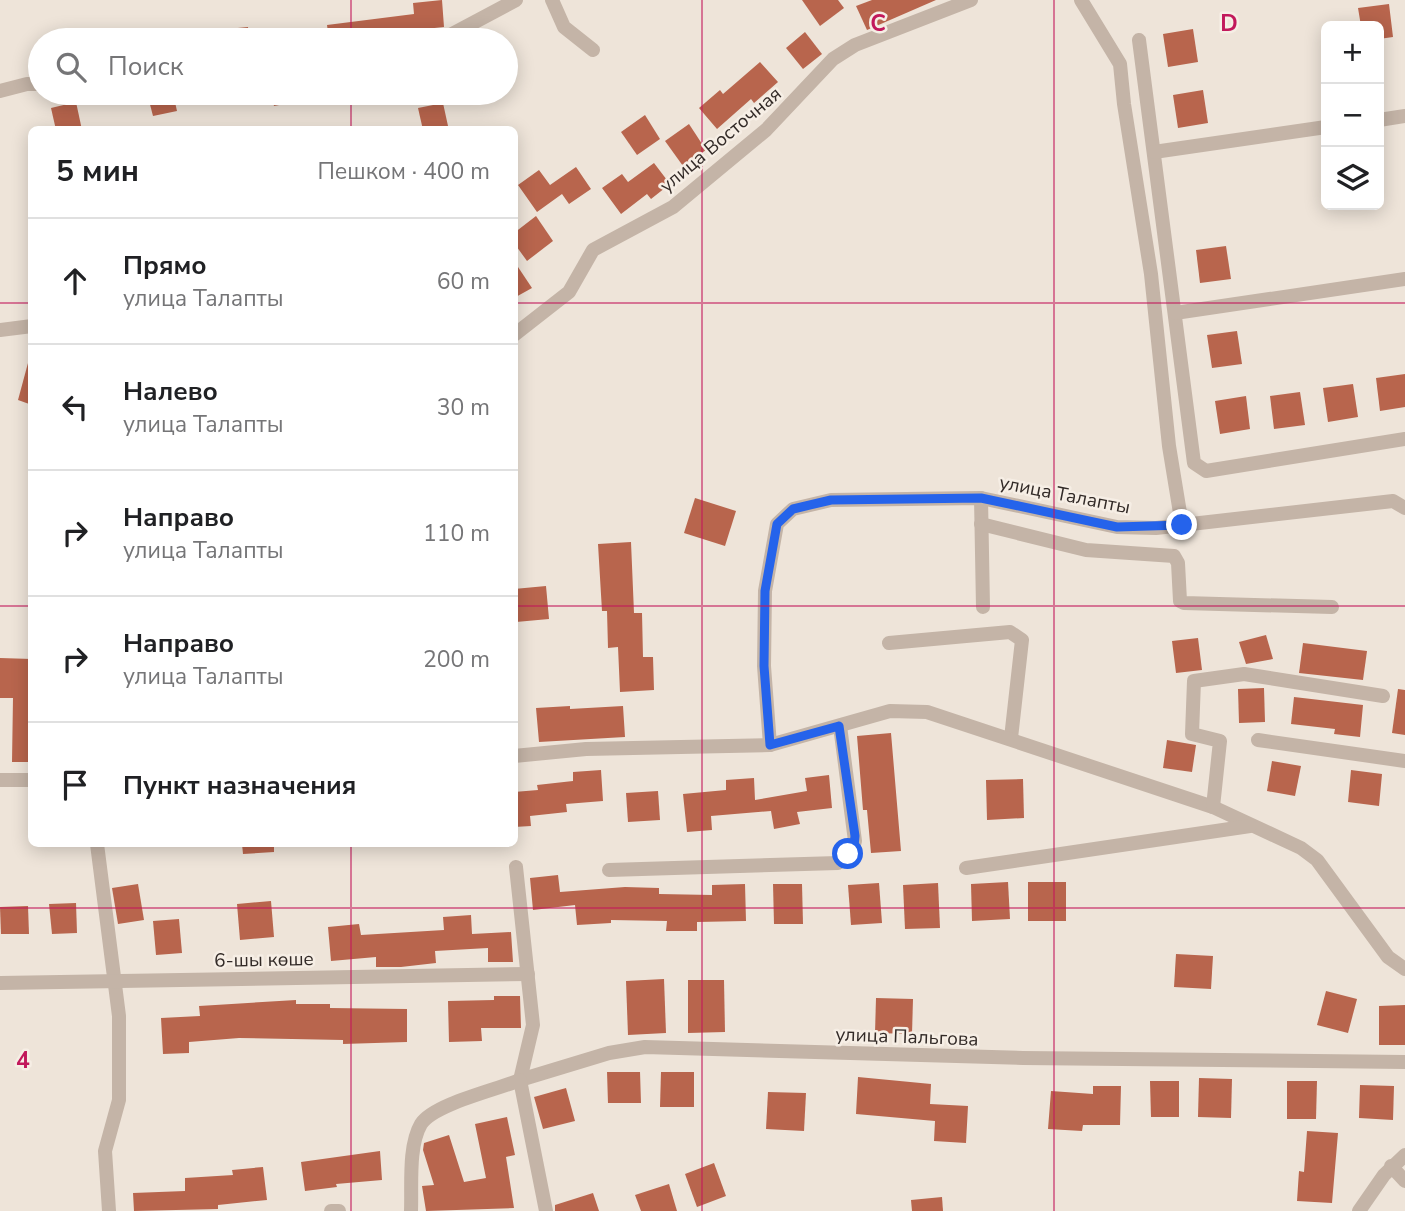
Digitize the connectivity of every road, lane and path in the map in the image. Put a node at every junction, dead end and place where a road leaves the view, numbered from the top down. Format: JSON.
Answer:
{"nodes":[{"id":1,"x":516,"y":0,"type":"edge"},
{"id":2,"x":552,"y":0,"type":"edge"},
{"id":3,"x":971,"y":0,"type":"edge"},
{"id":4,"x":1081,"y":0,"type":"edge"},
{"id":5,"x":464,"y":28,"type":"edge"},
{"id":6,"x":1139,"y":40,"type":"dead end"},
{"id":7,"x":593,"y":50,"type":"dead end"},
{"id":8,"x":28,"y":86,"type":"edge"},
{"id":9,"x":0,"y":91,"type":"edge"},
{"id":10,"x":1405,"y":116,"type":"edge"},
{"id":11,"x":1384,"y":119,"type":"edge"},
{"id":12,"x":1321,"y":128,"type":"edge"},
{"id":13,"x":1154,"y":152,"type":"junction"},
{"id":14,"x":1405,"y":279,"type":"edge"},
{"id":15,"x":1174,"y":313,"type":"junction"},
{"id":16,"x":28,"y":326,"type":"edge"},
{"id":17,"x":0,"y":330,"type":"edge"},
{"id":18,"x":518,"y":332,"type":"edge"},
{"id":19,"x":1405,"y":439,"type":"edge"},
{"id":20,"x":981,"y":498,"type":"junction"},
{"id":21,"x":1405,"y":508,"type":"edge"},
{"id":22,"x":981,"y":524,"type":"junction"},
{"id":23,"x":1182,"y":525,"type":"junction"},
{"id":24,"x":983,"y":607,"type":"dead end"},
{"id":25,"x":1332,"y":607,"type":"dead end"},
{"id":26,"x":889,"y":643,"type":"dead end"},
{"id":27,"x":1383,"y":696,"type":"dead end"},
{"id":28,"x":839,"y":726,"type":"junction"},
{"id":29,"x":1011,"y":738,"type":"junction"},
{"id":30,"x":1258,"y":740,"type":"dead end"},
{"id":31,"x":770,"y":745,"type":"junction"},
{"id":32,"x":518,"y":755,"type":"edge"},
{"id":33,"x":1405,"y":761,"type":"edge"},
{"id":34,"x":0,"y":780,"type":"edge"},
{"id":35,"x":28,"y":780,"type":"edge"},
{"id":36,"x":1213,"y":807,"type":"junction"},
{"id":37,"x":1250,"y":826,"type":"junction"},
{"id":38,"x":97,"y":847,"type":"edge"},
{"id":39,"x":516,"y":867,"type":"dead end"},
{"id":40,"x":966,"y":867,"type":"dead end"},
{"id":41,"x":609,"y":870,"type":"dead end"},
{"id":42,"x":1405,"y":969,"type":"edge"},
{"id":43,"x":528,"y":974,"type":"junction"},
{"id":44,"x":115,"y":981,"type":"junction"},
{"id":45,"x":0,"y":983,"type":"edge"},
{"id":46,"x":1405,"y":1062,"type":"edge"},
{"id":47,"x":520,"y":1080,"type":"junction"},
{"id":48,"x":1405,"y":1155,"type":"edge"},
{"id":49,"x":1391,"y":1166,"type":"junction"},
{"id":50,"x":1405,"y":1181,"type":"edge"},
{"id":51,"x":109,"y":1211,"type":"edge"},
{"id":52,"x":331,"y":1211,"type":"edge"},
{"id":53,"x":339,"y":1211,"type":"edge"},
{"id":54,"x":411,"y":1211,"type":"edge"},
{"id":55,"x":546,"y":1211,"type":"edge"},
{"id":56,"x":1359,"y":1211,"type":"edge"}],
"edges":[{"from":1,"to":5,"type":"street"},
{"from":2,"to":7,"type":"street"},
{"from":3,"to":18,"type":"street","name":"улица Восточная"},
{"from":4,"to":23,"type":"street"},
{"from":6,"to":13,"type":"street"},
{"from":8,"to":9,"type":"street"},
{"from":10,"to":11,"type":"street"},
{"from":12,"to":13,"type":"street"},
{"from":13,"to":15,"type":"street"},
{"from":14,"to":15,"type":"street"},
{"from":15,"to":19,"type":"street"},
{"from":16,"to":17,"type":"street"},
{"from":20,"to":22,"type":"street"},
{"from":20,"to":23,"type":"street","name":"улица Талапты"},
{"from":20,"to":31,"type":"street","name":"улица Талапты"},
{"from":21,"to":23,"type":"street","name":"улица Талапты"},
{"from":22,"to":24,"type":"street"},
{"from":22,"to":25,"type":"street"},
{"from":26,"to":29,"type":"street"},
{"from":27,"to":36,"type":"street"},
{"from":28,"to":29,"type":"street"},
{"from":28,"to":31,"type":"street"},
{"from":28,"to":41,"type":"street"},
{"from":29,"to":36,"type":"street"},
{"from":30,"to":33,"type":"street"},
{"from":31,"to":32,"type":"street"},
{"from":34,"to":35,"type":"street"},
{"from":36,"to":37,"type":"street"},
{"from":37,"to":40,"type":"street"},
{"from":37,"to":42,"type":"street"},
{"from":38,"to":44,"type":"street"},
{"from":39,"to":43,"type":"street"},
{"from":43,"to":44,"type":"street","name":"6-шы көше"},
{"from":43,"to":47,"type":"street"},
{"from":44,"to":45,"type":"street","name":"6-шы көше"},
{"from":44,"to":51,"type":"street"},
{"from":46,"to":47,"type":"street","name":"улица Пальгова"},
{"from":47,"to":54,"type":"street","name":"улица Пальгова"},
{"from":47,"to":55,"type":"street"},
{"from":48,"to":49,"type":"street"},
{"from":49,"to":50,"type":"street"},
{"from":49,"to":56,"type":"street"},
{"from":52,"to":53,"type":"street"}]}
